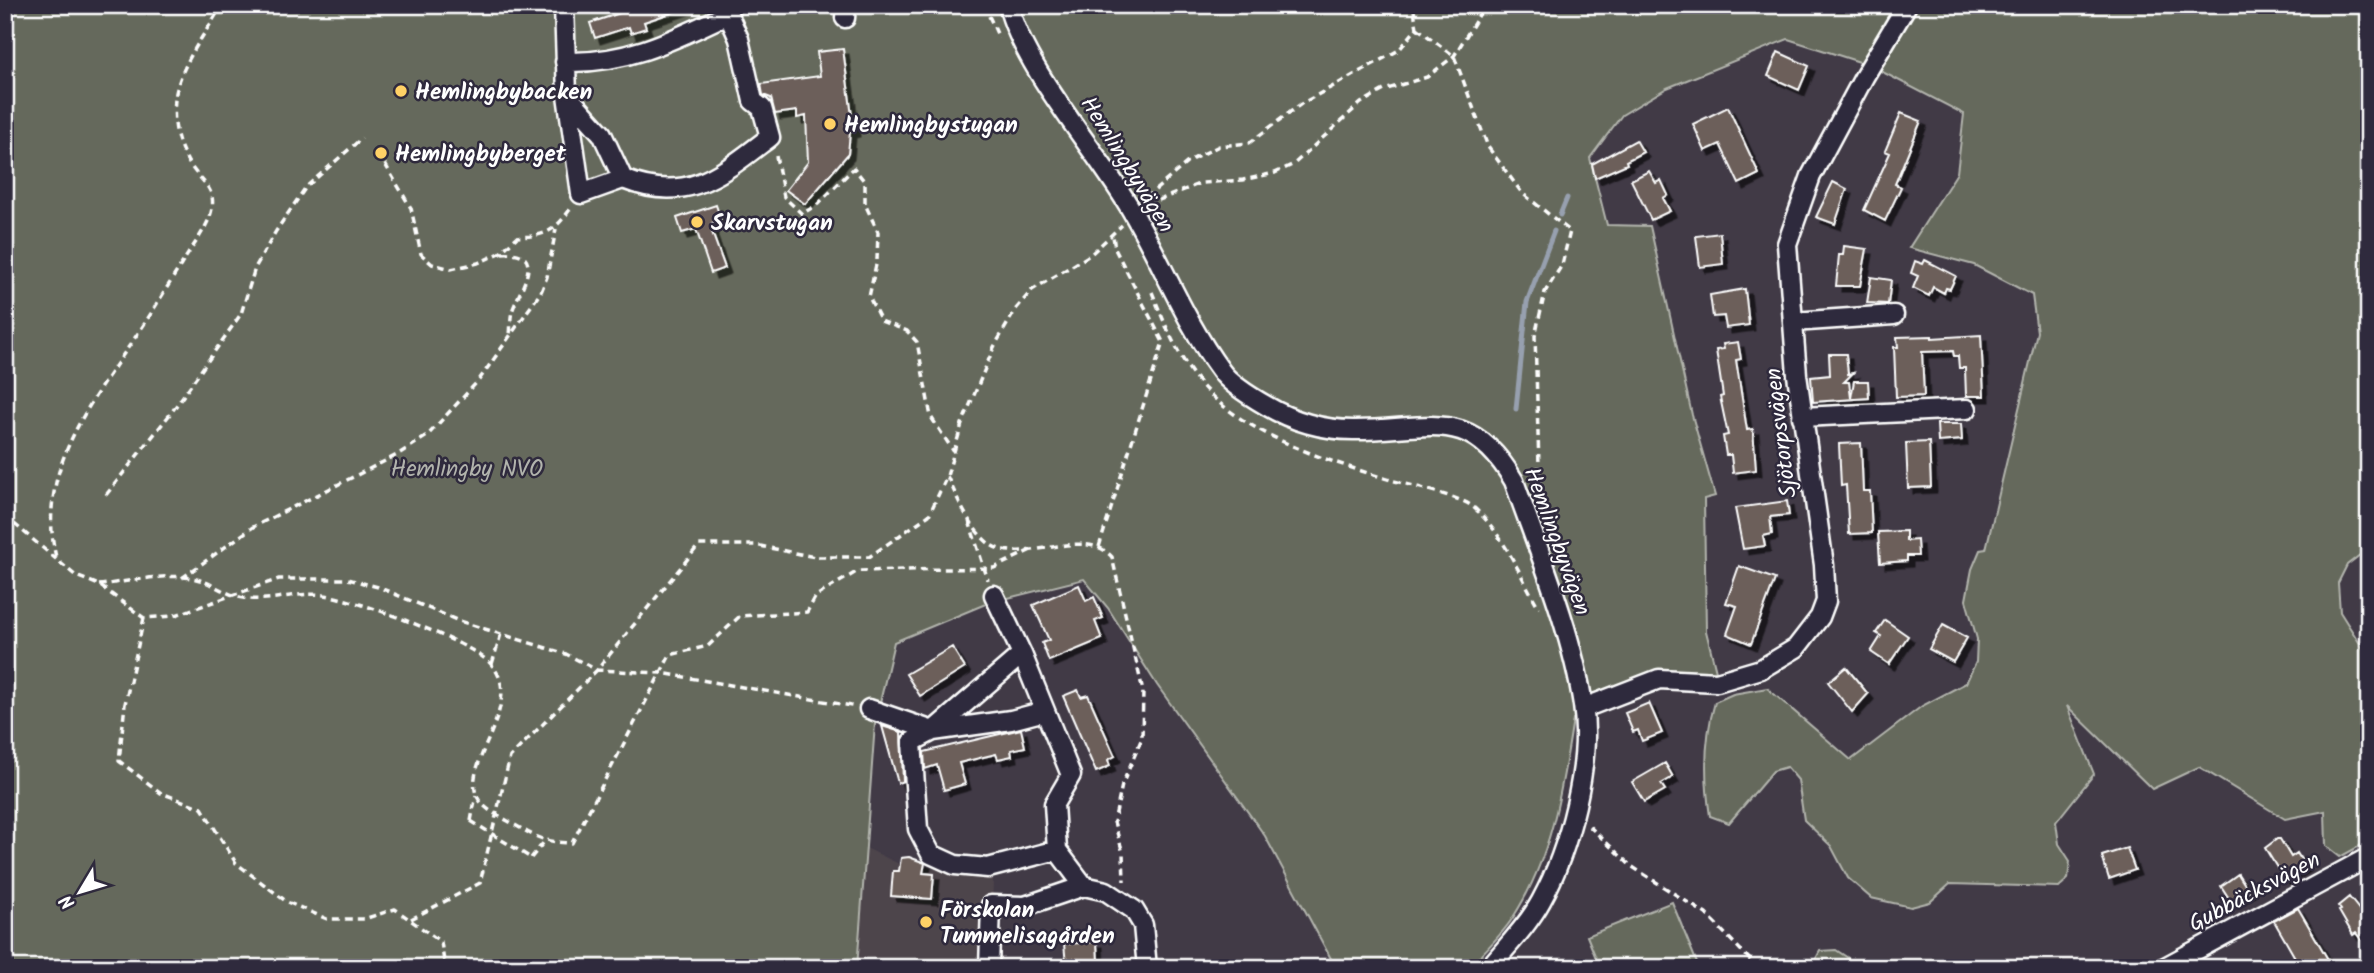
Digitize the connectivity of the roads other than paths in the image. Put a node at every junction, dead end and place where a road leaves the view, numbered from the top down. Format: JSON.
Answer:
{"nodes":[{"id":1,"x":564,"y":5,"type":"edge"},
{"id":2,"x":1008,"y":5,"type":"edge"},
{"id":3,"x":1907,"y":5,"type":"edge"},
{"id":4,"x":565,"y":62,"type":"junction"},
{"id":5,"x":567,"y":95,"type":"junction"},
{"id":6,"x":623,"y":179,"type":"junction"},
{"id":7,"x":1894,"y":315,"type":"dead end"},
{"id":8,"x":1793,"y":322,"type":"junction"},
{"id":9,"x":1967,"y":410,"type":"dead end"},
{"id":10,"x":1802,"y":417,"type":"junction"},
{"id":11,"x":994,"y":595,"type":"road end"},
{"id":12,"x":1022,"y":653,"type":"junction"},
{"id":13,"x":1584,"y":708,"type":"junction"},
{"id":14,"x":869,"y":709,"type":"road end"},
{"id":15,"x":1045,"y":710,"type":"junction"},
{"id":16,"x":933,"y":731,"type":"junction"},
{"id":17,"x":1057,"y":850,"type":"junction"},
{"id":18,"x":2369,"y":857,"type":"edge"},
{"id":19,"x":1084,"y":886,"type":"junction"},
{"id":20,"x":989,"y":968,"type":"edge"},
{"id":21,"x":1147,"y":968,"type":"edge"},
{"id":22,"x":1489,"y":968,"type":"edge"},
{"id":23,"x":2163,"y":968,"type":"edge"}],
"edges":[{"from":1,"to":4,"type":"street"},
{"from":2,"to":13,"type":"street","name":"Hemlingbyvägen"},
{"from":3,"to":8,"type":"street","name":"Sjötorpsvägen"},
{"from":4,"to":5,"type":"street"},
{"from":4,"to":6,"type":"street"},
{"from":5,"to":6,"type":"street"},
{"from":5,"to":6,"type":"street"},
{"from":7,"to":8,"type":"street"},
{"from":8,"to":10,"type":"street","name":"Sjötorpsvägen"},
{"from":9,"to":10,"type":"street"},
{"from":10,"to":13,"type":"street","name":"Sjötorpsvägen"},
{"from":11,"to":12,"type":"street"},
{"from":12,"to":15,"type":"street"},
{"from":12,"to":16,"type":"street"},
{"from":13,"to":22,"type":"street","name":"Hemlingbyvägen"},
{"from":14,"to":16,"type":"street"},
{"from":15,"to":16,"type":"street"},
{"from":15,"to":17,"type":"street"},
{"from":16,"to":17,"type":"street"},
{"from":17,"to":19,"type":"street"},
{"from":18,"to":23,"type":"street","name":"Gubbäcksvägen"},
{"from":19,"to":20,"type":"street"},
{"from":19,"to":21,"type":"street"}]}
